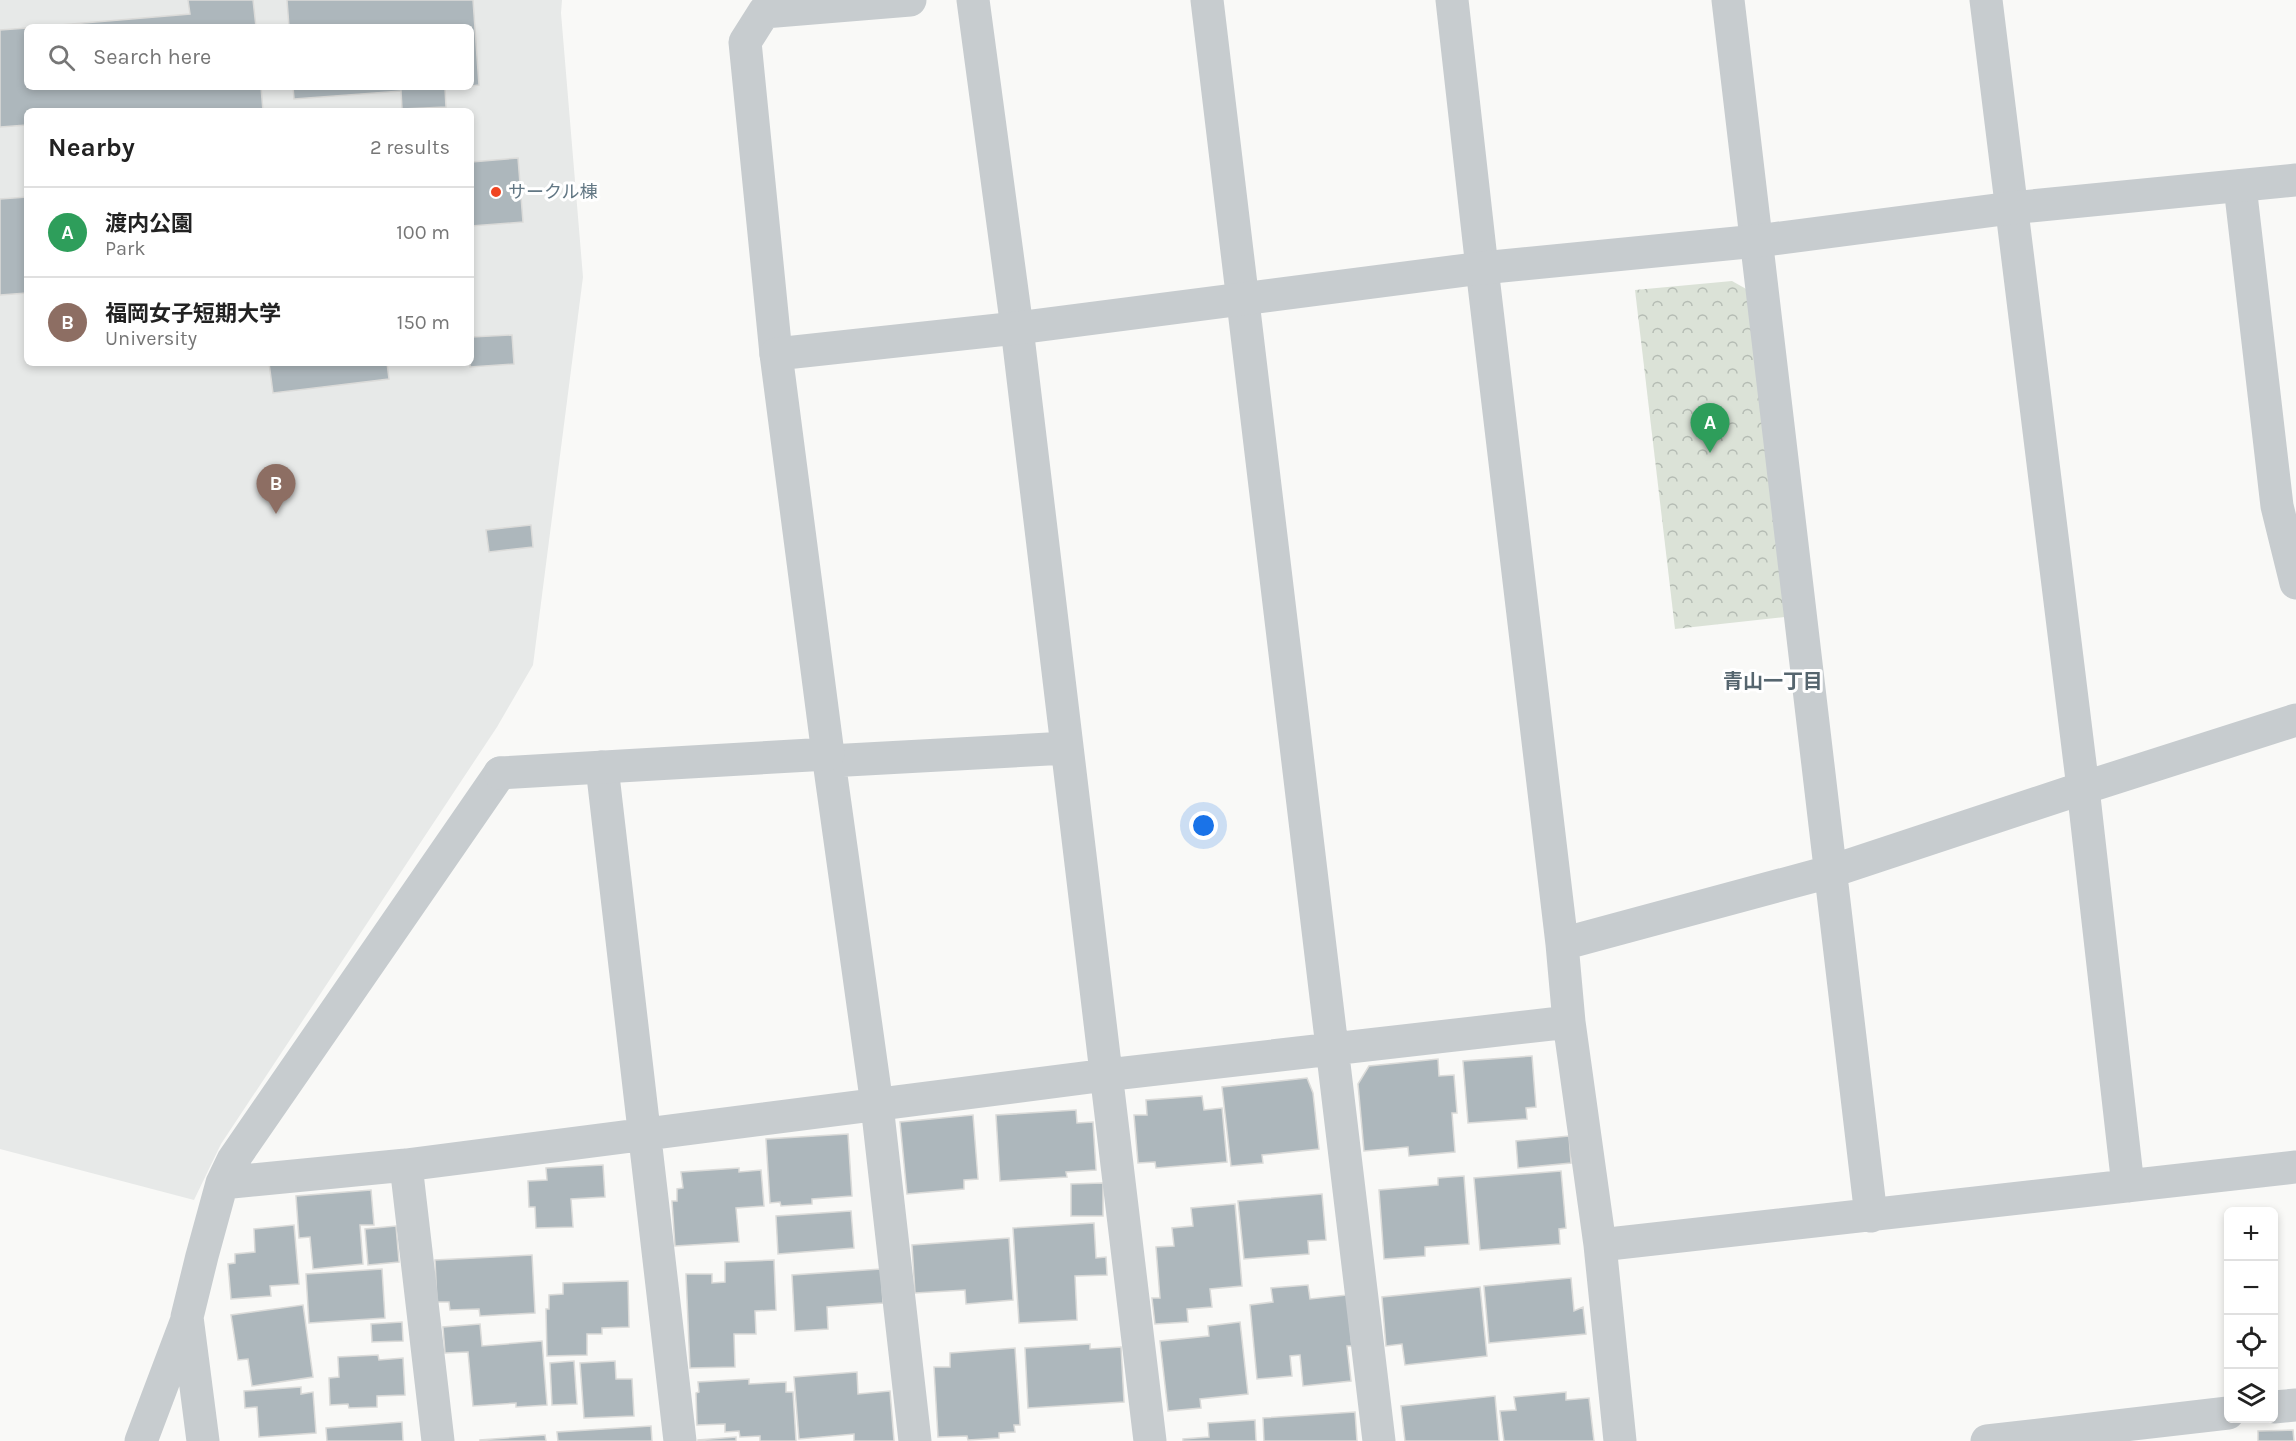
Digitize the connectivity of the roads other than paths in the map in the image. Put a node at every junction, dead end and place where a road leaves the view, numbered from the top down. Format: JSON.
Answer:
{"nodes":[{"id":1,"x":910,"y":0,"type":"edge"},
{"id":2,"x":973,"y":0,"type":"edge"},
{"id":3,"x":1207,"y":0,"type":"edge"},
{"id":4,"x":1452,"y":0,"type":"edge"},
{"id":5,"x":1728,"y":0,"type":"edge"},
{"id":6,"x":1986,"y":0,"type":"edge"},
{"id":7,"x":2296,"y":180,"type":"edge"},
{"id":8,"x":2240,"y":186,"type":"junction"},
{"id":9,"x":2011,"y":208,"type":"junction"},
{"id":10,"x":1757,"y":241,"type":"junction"},
{"id":11,"x":1482,"y":268,"type":"junction"},
{"id":12,"x":1244,"y":297,"type":"junction"},
{"id":13,"x":1017,"y":328,"type":"junction"},
{"id":14,"x":776,"y":354,"type":"junction"},
{"id":15,"x":2296,"y":583,"type":"edge"},
{"id":16,"x":2296,"y":720,"type":"edge"},
{"id":17,"x":1067,"y":748,"type":"junction"},
{"id":18,"x":829,"y":758,"type":"junction"},
{"id":19,"x":602,"y":767,"type":"junction"},
{"id":20,"x":2083,"y":788,"type":"junction"},
{"id":21,"x":1829,"y":872,"type":"junction"},
{"id":22,"x":1562,"y":944,"type":"junction"},
{"id":23,"x":1569,"y":1022,"type":"junction"},
{"id":24,"x":1331,"y":1050,"type":"junction"},
{"id":25,"x":1106,"y":1075,"type":"junction"},
{"id":26,"x":877,"y":1105,"type":"junction"},
{"id":27,"x":644,"y":1134,"type":"junction"},
{"id":28,"x":406,"y":1166,"type":"junction"},
{"id":29,"x":2296,"y":1167,"type":"edge"},
{"id":30,"x":222,"y":1183,"type":"junction"},
{"id":31,"x":2128,"y":1186,"type":"junction"},
{"id":32,"x":1872,"y":1216,"type":"junction"},
{"id":33,"x":1600,"y":1245,"type":"junction"},
{"id":34,"x":187,"y":1317,"type":"junction"},
{"id":35,"x":2296,"y":1405,"type":"edge"},
{"id":36,"x":2278,"y":1407,"type":"edge"},
{"id":37,"x":2224,"y":1414,"type":"edge"},
{"id":38,"x":141,"y":1441,"type":"edge"},
{"id":39,"x":203,"y":1441,"type":"edge"},
{"id":40,"x":438,"y":1441,"type":"edge"},
{"id":41,"x":680,"y":1441,"type":"edge"},
{"id":42,"x":915,"y":1441,"type":"edge"},
{"id":43,"x":1150,"y":1441,"type":"edge"},
{"id":44,"x":1379,"y":1441,"type":"edge"},
{"id":45,"x":1620,"y":1441,"type":"edge"},
{"id":46,"x":1987,"y":1441,"type":"edge"}],
"edges":[{"from":1,"to":14,"type":"street"},
{"from":2,"to":13,"type":"street"},
{"from":3,"to":12,"type":"street"},
{"from":4,"to":11,"type":"street"},
{"from":5,"to":10,"type":"street"},
{"from":6,"to":9,"type":"street"},
{"from":7,"to":8,"type":"street"},
{"from":8,"to":9,"type":"street"},
{"from":8,"to":15,"type":"street"},
{"from":9,"to":10,"type":"street"},
{"from":9,"to":20,"type":"street"},
{"from":10,"to":11,"type":"street"},
{"from":10,"to":21,"type":"street"},
{"from":11,"to":12,"type":"street"},
{"from":11,"to":22,"type":"street"},
{"from":12,"to":13,"type":"street"},
{"from":12,"to":24,"type":"street"},
{"from":13,"to":14,"type":"street"},
{"from":13,"to":17,"type":"street"},
{"from":14,"to":18,"type":"street"},
{"from":16,"to":20,"type":"street"},
{"from":17,"to":18,"type":"street"},
{"from":17,"to":25,"type":"street"},
{"from":18,"to":19,"type":"street"},
{"from":18,"to":26,"type":"street"},
{"from":19,"to":27,"type":"street"},
{"from":19,"to":30,"type":"street"},
{"from":20,"to":21,"type":"street"},
{"from":20,"to":31,"type":"street"},
{"from":21,"to":22,"type":"street"},
{"from":21,"to":32,"type":"street"},
{"from":22,"to":23,"type":"street"},
{"from":23,"to":24,"type":"street"},
{"from":23,"to":33,"type":"street"},
{"from":24,"to":25,"type":"street"},
{"from":24,"to":44,"type":"street"},
{"from":25,"to":26,"type":"street"},
{"from":25,"to":43,"type":"street"},
{"from":26,"to":27,"type":"street"},
{"from":26,"to":42,"type":"street"},
{"from":27,"to":28,"type":"street"},
{"from":27,"to":41,"type":"street"},
{"from":28,"to":30,"type":"street"},
{"from":28,"to":40,"type":"street"},
{"from":29,"to":31,"type":"street"},
{"from":30,"to":34,"type":"street"},
{"from":31,"to":32,"type":"street"},
{"from":32,"to":33,"type":"street"},
{"from":33,"to":45,"type":"street"},
{"from":34,"to":38,"type":"street"},
{"from":34,"to":39,"type":"street"},
{"from":35,"to":36,"type":"street"},
{"from":37,"to":46,"type":"street"}]}
